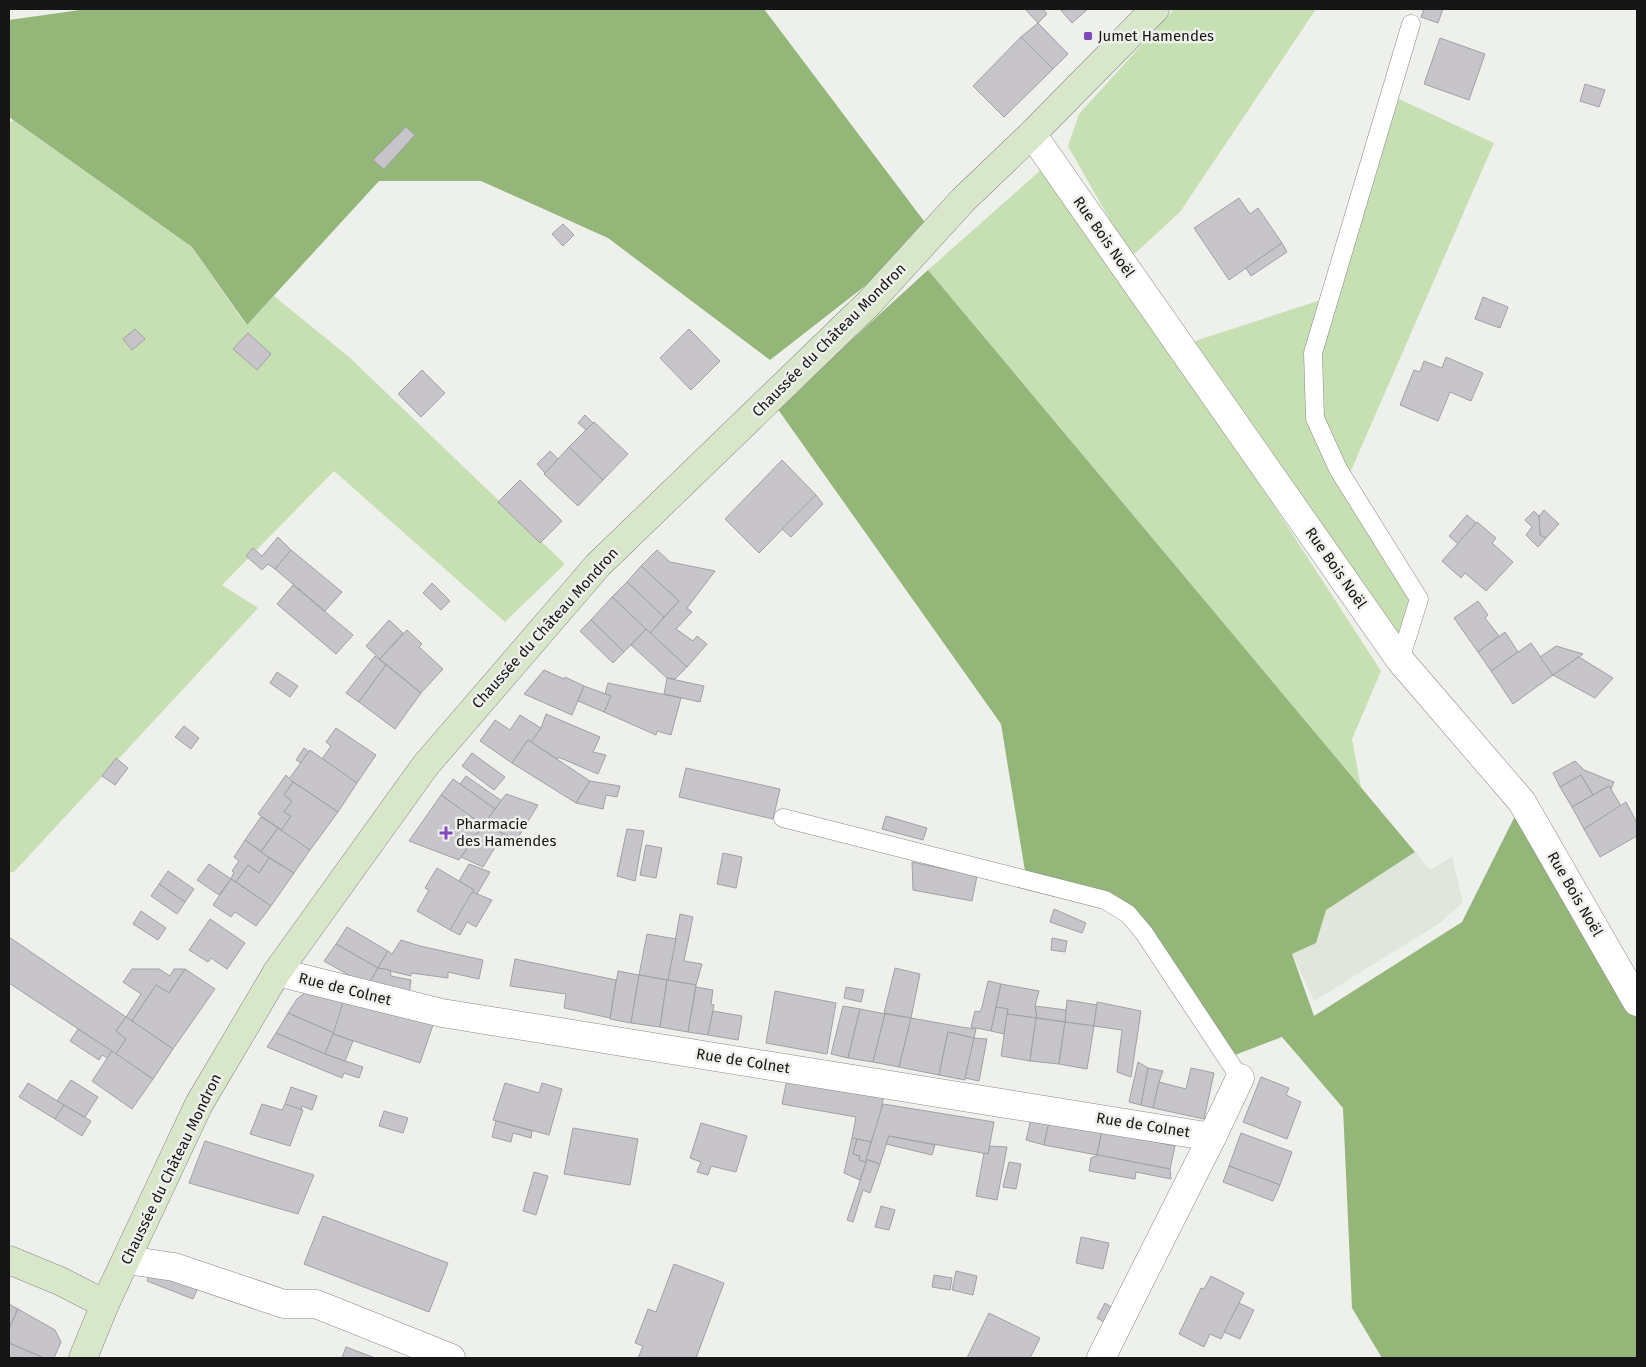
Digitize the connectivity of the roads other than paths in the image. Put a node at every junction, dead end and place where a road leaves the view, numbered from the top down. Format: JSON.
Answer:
{"nodes":[{"id":1,"x":1155,"y":9,"type":"edge"},
{"id":2,"x":1411,"y":24,"type":"dead end"},
{"id":3,"x":1032,"y":134,"type":"junction"},
{"id":4,"x":1400,"y":660,"type":"junction"},
{"id":5,"x":783,"y":818,"type":"dead end"},
{"id":6,"x":277,"y":972,"type":"junction"},
{"id":7,"x":1637,"y":1002,"type":"edge"},
{"id":8,"x":1240,"y":1078,"type":"joint"},
{"id":9,"x":1212,"y":1137,"type":"junction"},
{"id":10,"x":9,"y":1260,"type":"edge"},
{"id":11,"x":127,"y":1260,"type":"junction"},
{"id":12,"x":105,"y":1304,"type":"junction"},
{"id":13,"x":82,"y":1358,"type":"edge"},
{"id":14,"x":452,"y":1358,"type":"edge"},
{"id":15,"x":1101,"y":1358,"type":"edge"}],
"edges":[{"from":1,"to":3,"type":"main road","name":"Chaussée du Château Mondron"},
{"from":2,"to":4,"type":"lane"},
{"from":3,"to":4,"type":"street","name":"Rue Bois Noël"},
{"from":3,"to":6,"type":"main road","name":"Chaussée du Château Mondron"},
{"from":4,"to":7,"type":"street","name":"Rue Bois Noël"},
{"from":5,"to":8,"type":"lane"},
{"from":6,"to":9,"type":"street","name":"Rue de Colnet"},
{"from":6,"to":11,"type":"main road","name":"Chaussée du Château Mondron"},
{"from":8,"to":9,"type":"street","name":"Rue de Colnet"},
{"from":9,"to":15,"type":"street","name":"Rue de Colnet"},
{"from":10,"to":12,"type":"main road"},
{"from":11,"to":12,"type":"main road","name":"Chaussée du Château Mondron"},
{"from":11,"to":14,"type":"street"},
{"from":12,"to":13,"type":"main road","name":"Chaussée du Château Mondron"}]}
